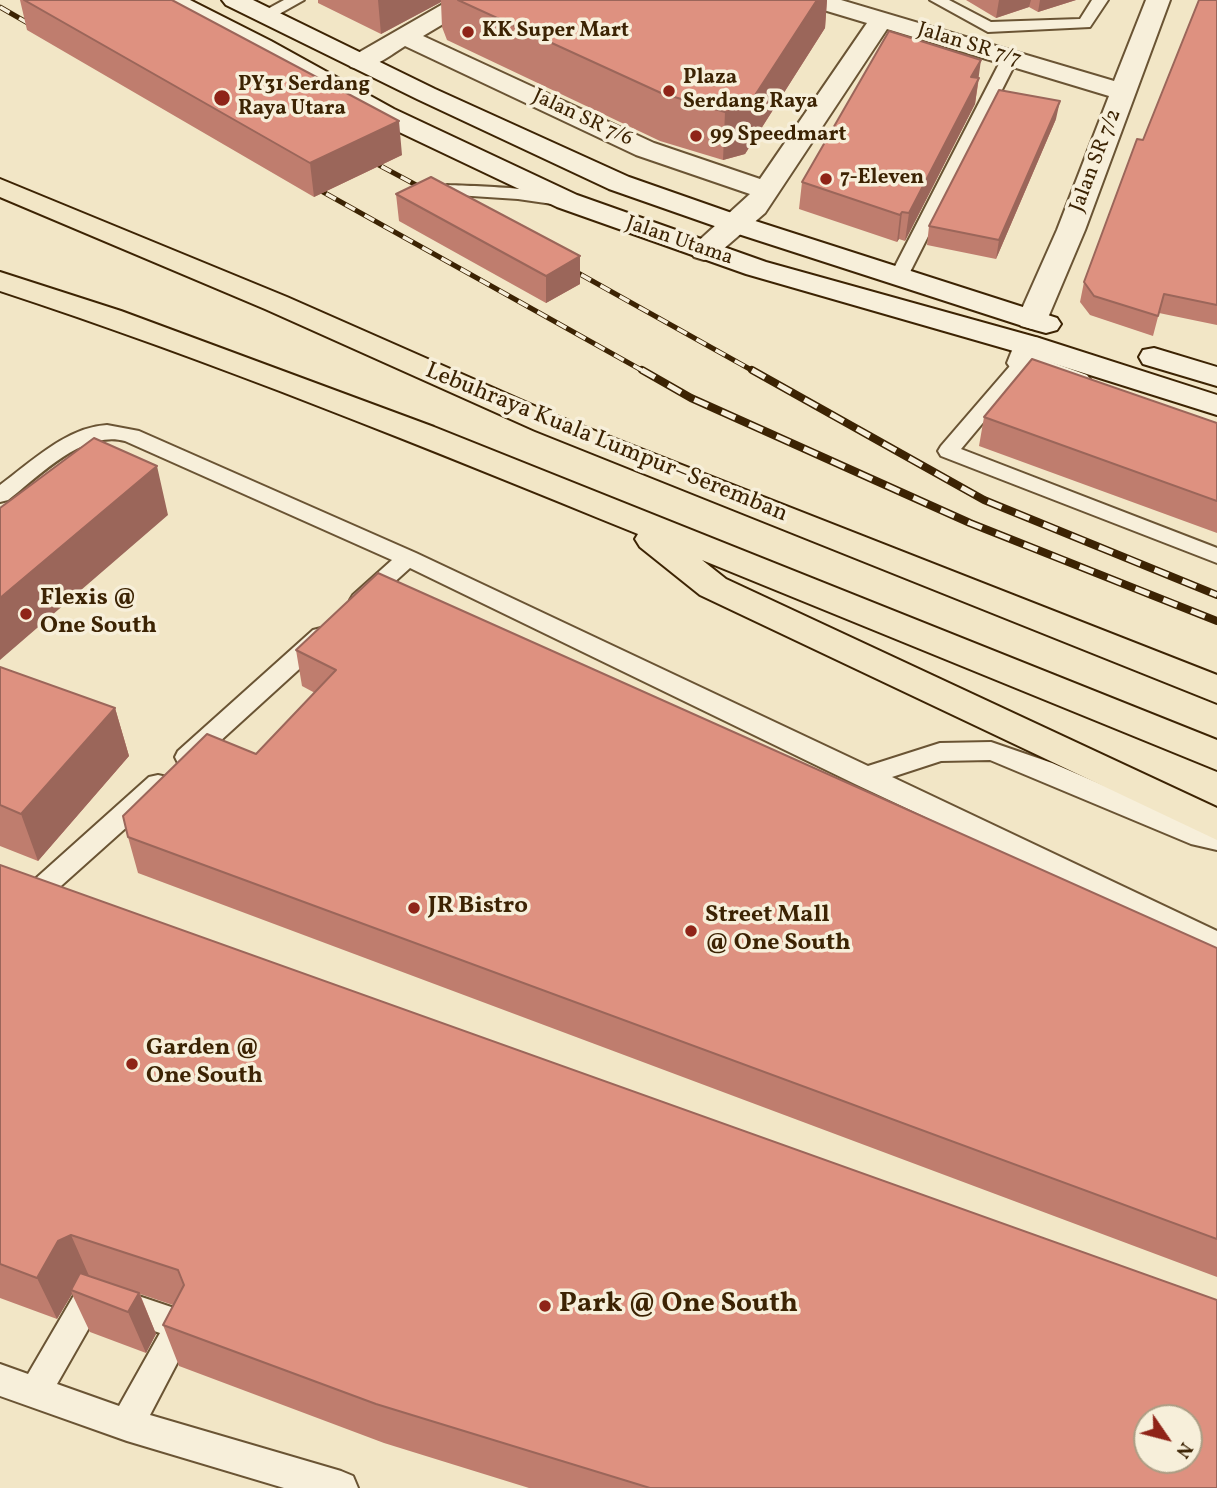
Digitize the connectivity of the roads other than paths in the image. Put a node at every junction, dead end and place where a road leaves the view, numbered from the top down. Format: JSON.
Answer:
{"nodes":[{"id":1,"x":172,"y":0,"type":"edge"},
{"id":2,"x":234,"y":0,"type":"edge"},
{"id":3,"x":296,"y":0,"type":"edge"},
{"id":4,"x":467,"y":0,"type":"edge"},
{"id":5,"x":938,"y":0,"type":"edge"},
{"id":6,"x":1100,"y":0,"type":"edge"},
{"id":7,"x":1158,"y":0,"type":"edge"},
{"id":8,"x":829,"y":2,"type":"edge"},
{"id":9,"x":267,"y":15,"type":"junction"},
{"id":10,"x":881,"y":20,"type":"junction"},
{"id":11,"x":403,"y":36,"type":"junction"},
{"id":12,"x":1010,"y":58,"type":"junction"},
{"id":13,"x":360,"y":62,"type":"junction"},
{"id":14,"x":1123,"y":92,"type":"junction"},
{"id":15,"x":0,"y":187,"type":"edge"},
{"id":16,"x":447,"y":190,"type":"edge"},
{"id":17,"x":765,"y":190,"type":"junction"},
{"id":18,"x":566,"y":201,"type":"junction"},
{"id":19,"x":736,"y":224,"type":"junction"},
{"id":20,"x":704,"y":251,"type":"junction"},
{"id":21,"x":900,"y":276,"type":"junction"},
{"id":22,"x":0,"y":281,"type":"edge"},
{"id":23,"x":1028,"y":343,"type":"junction"},
{"id":24,"x":1217,"y":377,"type":"edge"},
{"id":25,"x":1217,"y":405,"type":"edge"},
{"id":26,"x":1217,"y":430,"type":"edge"},
{"id":27,"x":183,"y":460,"type":"junction"},
{"id":28,"x":134,"y":461,"type":"edge"},
{"id":29,"x":0,"y":495,"type":"edge"},
{"id":30,"x":618,"y":512,"type":"junction"},
{"id":31,"x":1217,"y":555,"type":"edge"},
{"id":32,"x":408,"y":558,"type":"junction"},
{"id":33,"x":1217,"y":690,"type":"edge"},
{"id":34,"x":1217,"y":756,"type":"edge"},
{"id":35,"x":864,"y":777,"type":"junction"},
{"id":36,"x":1217,"y":825,"type":"edge"},
{"id":37,"x":1217,"y":841,"type":"edge"},
{"id":38,"x":45,"y":888,"type":"edge"},
{"id":39,"x":1217,"y":943,"type":"edge"},
{"id":40,"x":0,"y":1380,"type":"edge"},
{"id":41,"x":35,"y":1392,"type":"junction"},
{"id":42,"x":127,"y":1425,"type":"junction"},
{"id":43,"x":341,"y":1488,"type":"edge"}],
"edges":[{"from":1,"to":18,"type":"street","name":"Jalan Utama"},
{"from":2,"to":9,"type":"street","name":"Jalan Utama"},
{"from":3,"to":9,"type":"lane"},
{"from":4,"to":11,"type":"street"},
{"from":5,"to":6,"type":"lane"},
{"from":7,"to":14,"type":"street","name":"Jalan SR 7/2"},
{"from":8,"to":10,"type":"street","name":"Jalan SR 7/7"},
{"from":9,"to":13,"type":"street","name":"Jalan Utama"},
{"from":10,"to":12,"type":"street","name":"Jalan SR 7/7"},
{"from":10,"to":17,"type":"street"},
{"from":11,"to":13,"type":"street"},
{"from":11,"to":17,"type":"street","name":"Jalan SR 7/6"},
{"from":12,"to":14,"type":"street","name":"Jalan SR 7/7"},
{"from":12,"to":21,"type":"lane"},
{"from":13,"to":19,"type":"street","name":"Jalan Utama"},
{"from":14,"to":23,"type":"street","name":"Jalan SR 7/2"},
{"from":15,"to":33,"type":"highway","name":"Lebuhraya Kuala Lumpur–Seremban"},
{"from":16,"to":18,"type":"lane"},
{"from":17,"to":19,"type":"street"},
{"from":18,"to":20,"type":"street","name":"Jalan Utama"},
{"from":19,"to":20,"type":"street"},
{"from":19,"to":21,"type":"street","name":"Jalan Utama"},
{"from":20,"to":23,"type":"street","name":"Jalan Utama"},
{"from":21,"to":23,"type":"street","name":"Jalan Utama"},
{"from":22,"to":30,"type":"highway"},
{"from":23,"to":24,"type":"street","name":"Jalan Utama"},
{"from":23,"to":25,"type":"street","name":"Jalan Utama"},
{"from":23,"to":26,"type":"street"},
{"from":23,"to":31,"type":"lane"},
{"from":27,"to":28,"type":"lane"},
{"from":27,"to":29,"type":"lane"},
{"from":27,"to":32,"type":"lane"},
{"from":30,"to":34,"type":"highway"},
{"from":30,"to":36,"type":"highway"},
{"from":32,"to":35,"type":"lane"},
{"from":32,"to":38,"type":"lane"},
{"from":35,"to":37,"type":"lane"},
{"from":35,"to":39,"type":"lane"},
{"from":40,"to":41,"type":"lane"},
{"from":41,"to":42,"type":"lane"},
{"from":41,"to":42,"type":"lane"},
{"from":42,"to":43,"type":"lane"}]}
